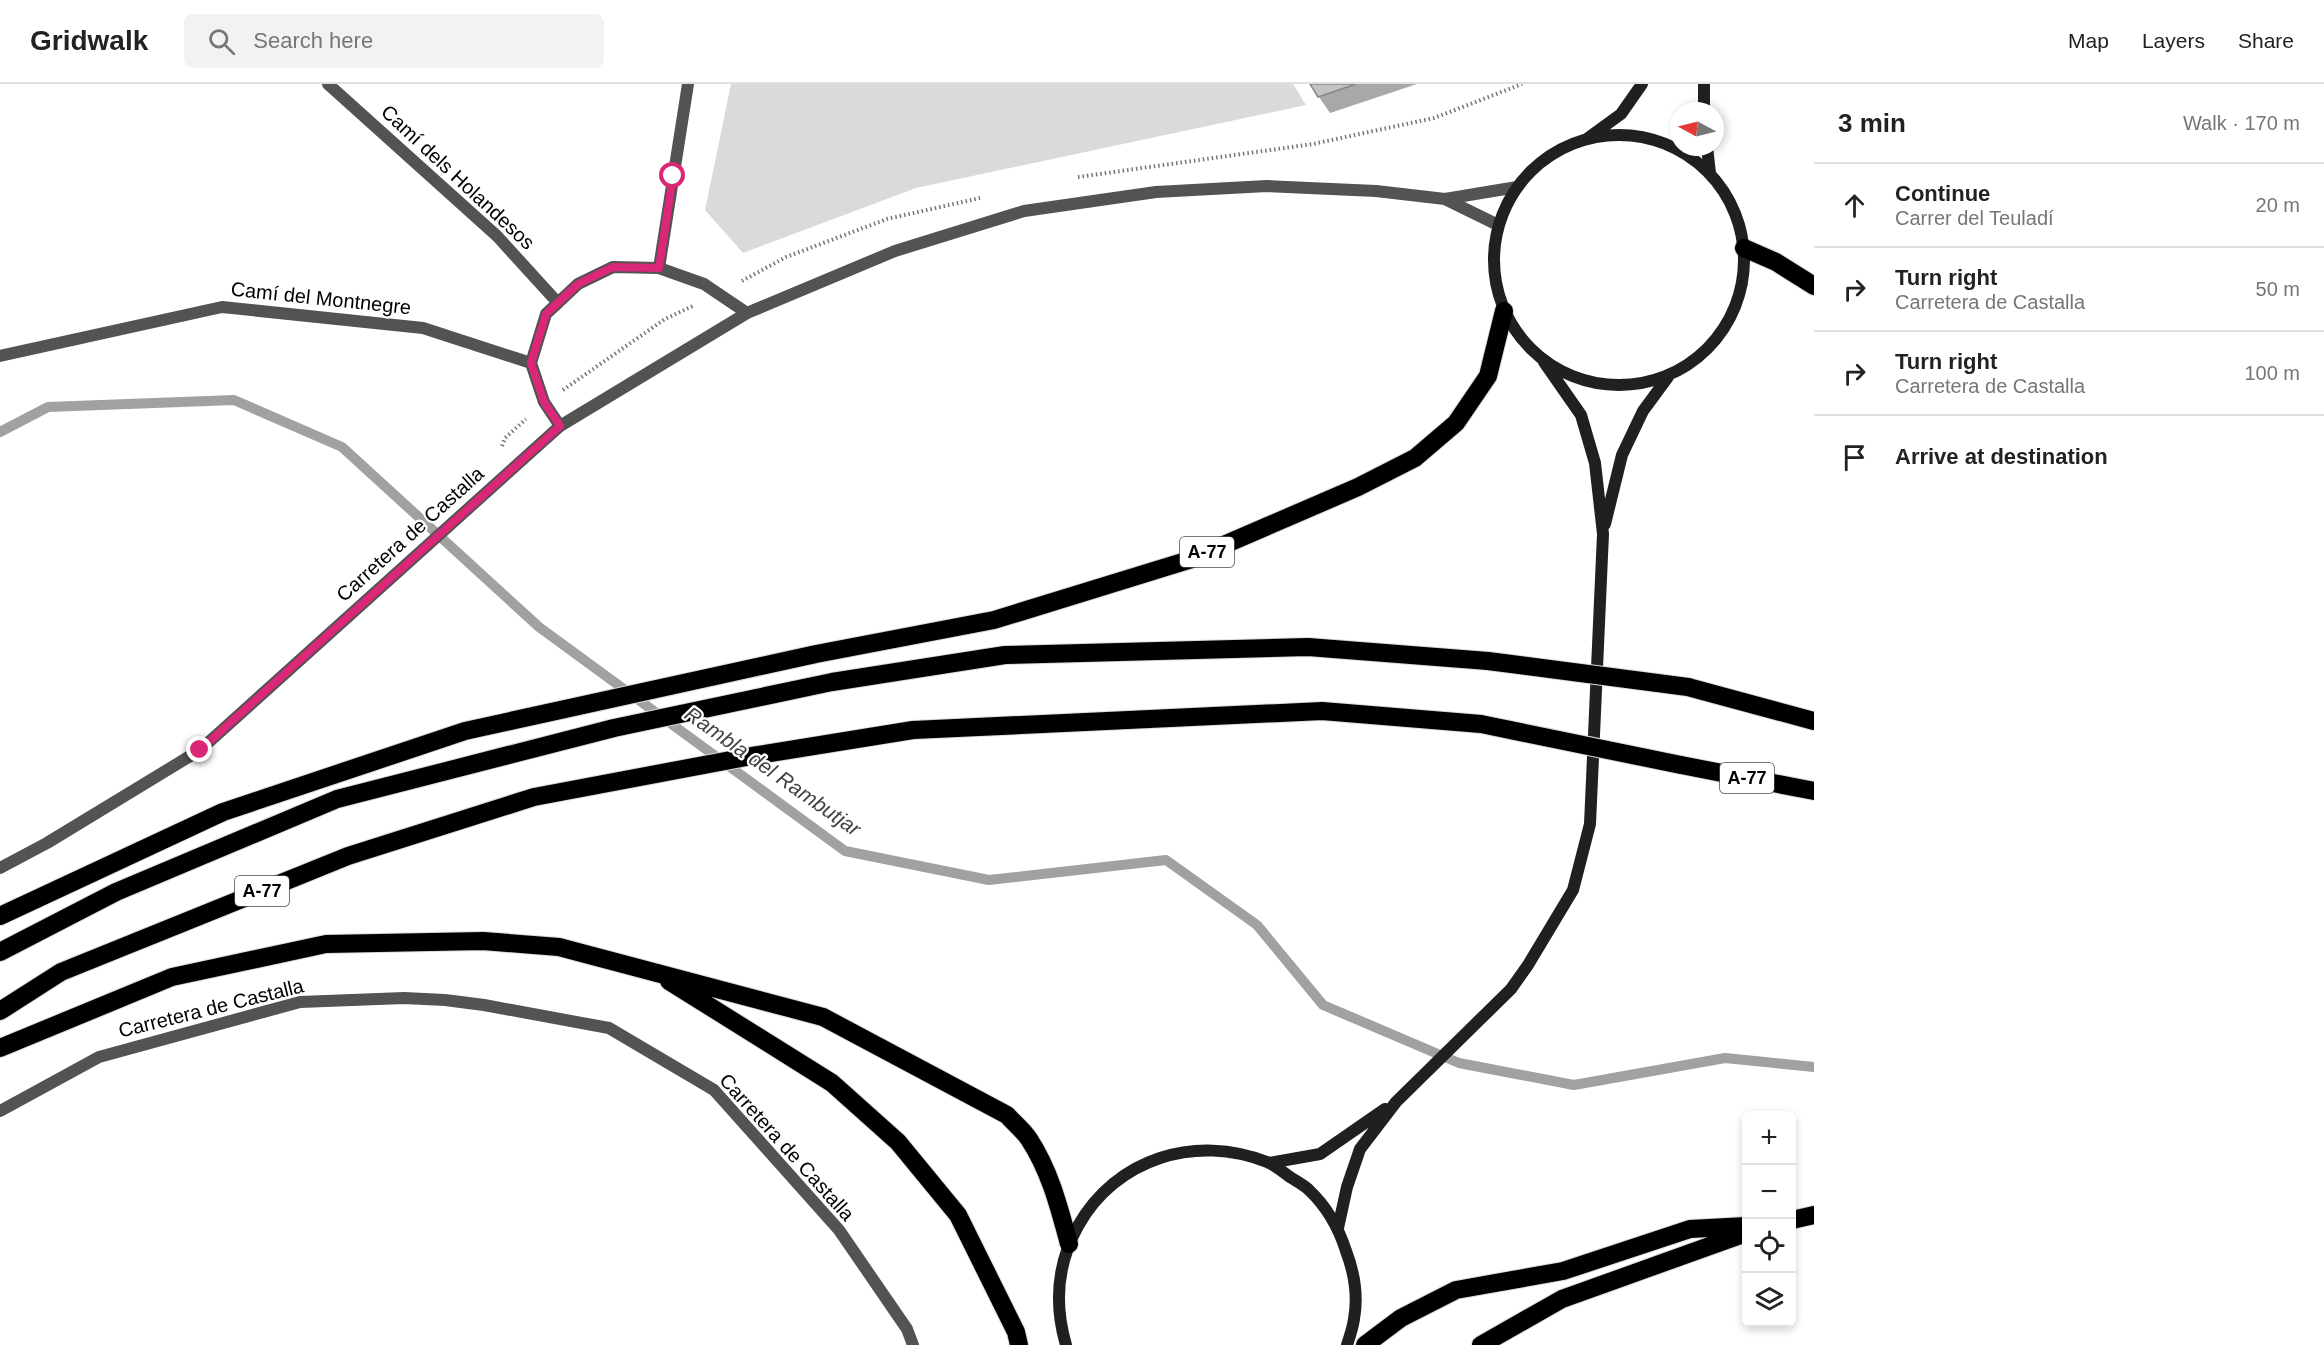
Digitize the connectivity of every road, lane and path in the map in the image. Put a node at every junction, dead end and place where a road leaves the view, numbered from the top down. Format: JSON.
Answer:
{"nodes":[{"id":1,"x":328,"y":84,"type":"edge"},
{"id":2,"x":688,"y":84,"type":"edge"},
{"id":3,"x":1642,"y":84,"type":"edge"},
{"id":4,"x":1704,"y":84,"type":"edge"},
{"id":5,"x":1704,"y":102,"type":"edge"},
{"id":6,"x":1587,"y":138,"type":"junction"},
{"id":7,"x":1708,"y":156,"type":"edge"},
{"id":8,"x":1710,"y":173,"type":"junction"},
{"id":9,"x":1517,"y":187,"type":"junction"},
{"id":10,"x":1445,"y":199,"type":"junction"},
{"id":11,"x":1498,"y":225,"type":"junction"},
{"id":12,"x":1744,"y":248,"type":"junction"},
{"id":13,"x":659,"y":268,"type":"junction"},
{"id":14,"x":1814,"y":286,"type":"edge"},
{"id":15,"x":558,"y":303,"type":"junction"},
{"id":16,"x":1504,"y":311,"type":"junction"},
{"id":17,"x":747,"y":313,"type":"junction"},
{"id":18,"x":0,"y":356,"type":"edge"},
{"id":19,"x":1544,"y":362,"type":"junction"},
{"id":20,"x":531,"y":363,"type":"junction"},
{"id":21,"x":1668,"y":377,"type":"junction"},
{"id":22,"x":560,"y":426,"type":"junction"},
{"id":23,"x":1603,"y":534,"type":"junction"},
{"id":24,"x":1814,"y":721,"type":"edge"},
{"id":25,"x":1814,"y":791,"type":"edge"},
{"id":26,"x":0,"y":868,"type":"edge"},
{"id":27,"x":0,"y":916,"type":"edge"},
{"id":28,"x":0,"y":952,"type":"edge"},
{"id":29,"x":653,"y":970,"type":"junction"},
{"id":30,"x":0,"y":1011,"type":"edge"},
{"id":31,"x":0,"y":1048,"type":"edge"},
{"id":32,"x":1396,"y":1102,"type":"junction"},
{"id":33,"x":0,"y":1111,"type":"edge"},
{"id":34,"x":1269,"y":1163,"type":"junction"},
{"id":35,"x":1814,"y":1215,"type":"edge"},
{"id":36,"x":1796,"y":1219,"type":"edge"},
{"id":37,"x":1742,"y":1226,"type":"edge"},
{"id":38,"x":1338,"y":1228,"type":"junction"},
{"id":39,"x":1742,"y":1234,"type":"edge"},
{"id":40,"x":1069,"y":1244,"type":"junction"},
{"id":41,"x":913,"y":1345,"type":"edge"},
{"id":42,"x":1019,"y":1345,"type":"edge"},
{"id":43,"x":1066,"y":1345,"type":"edge"},
{"id":44,"x":1347,"y":1345,"type":"edge"},
{"id":45,"x":1365,"y":1345,"type":"edge"},
{"id":46,"x":1481,"y":1345,"type":"edge"}],
"edges":[{"from":1,"to":15,"type":"street","name":"Camí dels Holandesos"},
{"from":2,"to":13,"type":"street"},
{"from":3,"to":6,"type":"main road"},
{"from":4,"to":5,"type":"main road"},
{"from":6,"to":8,"type":"main road"},
{"from":6,"to":9,"type":"main road"},
{"from":7,"to":8,"type":"main road"},
{"from":8,"to":12,"type":"main road"},
{"from":9,"to":10,"type":"street"},
{"from":9,"to":11,"type":"main road"},
{"from":10,"to":11,"type":"street"},
{"from":10,"to":17,"type":"street","name":"Carretera de Castalla"},
{"from":11,"to":16,"type":"main road"},
{"from":12,"to":14,"type":"highway"},
{"from":12,"to":21,"type":"main road"},
{"from":13,"to":15,"type":"street"},
{"from":13,"to":17,"type":"street"},
{"from":15,"to":20,"type":"street"},
{"from":16,"to":19,"type":"main road"},
{"from":16,"to":27,"type":"highway","number":"A-77"},
{"from":17,"to":22,"type":"street","name":"Carretera de Castalla"},
{"from":18,"to":20,"type":"street","name":"Camí del Montnegre"},
{"from":19,"to":21,"type":"main road"},
{"from":19,"to":23,"type":"main road"},
{"from":20,"to":22,"type":"street"},
{"from":21,"to":23,"type":"main road"},
{"from":22,"to":26,"type":"street","name":"Carretera de Castalla"},
{"from":23,"to":32,"type":"main road"},
{"from":24,"to":28,"type":"highway","bridge":true},
{"from":25,"to":30,"type":"highway","number":"A-77","bridge":true},
{"from":29,"to":31,"type":"highway"},
{"from":29,"to":40,"type":"highway"},
{"from":29,"to":42,"type":"highway"},
{"from":32,"to":34,"type":"main road"},
{"from":32,"to":38,"type":"main road"},
{"from":33,"to":41,"type":"street","name":"Carretera de Castalla"},
{"from":34,"to":38,"type":"main road"},
{"from":34,"to":40,"type":"main road"},
{"from":35,"to":36,"type":"highway"},
{"from":37,"to":45,"type":"highway"},
{"from":38,"to":44,"type":"main road"},
{"from":39,"to":46,"type":"highway"},
{"from":40,"to":43,"type":"main road"}]}
